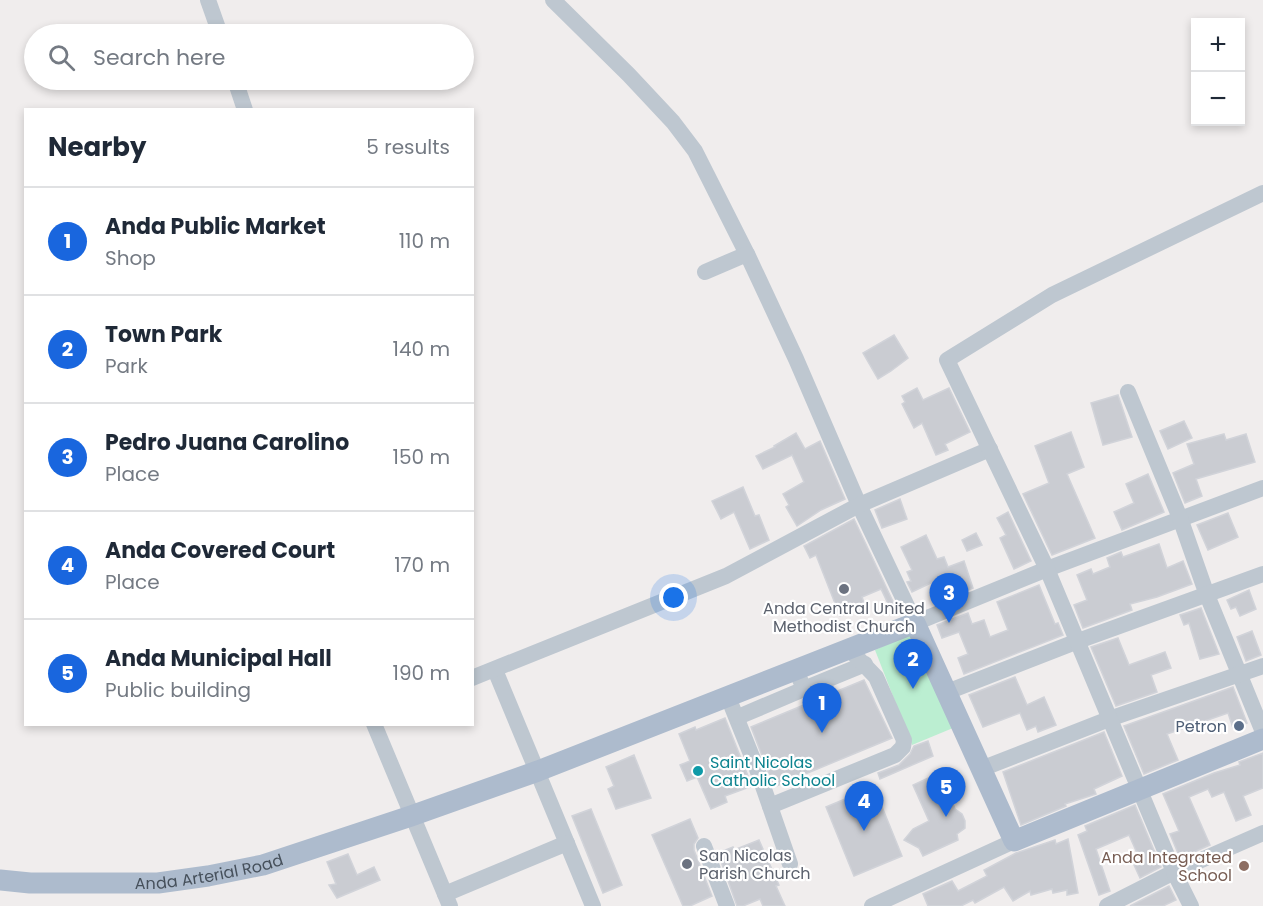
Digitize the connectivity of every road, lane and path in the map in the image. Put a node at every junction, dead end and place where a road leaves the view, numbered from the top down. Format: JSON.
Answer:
{"nodes":[{"id":1,"x":208,"y":0,"type":"edge"},
{"id":2,"x":553,"y":0,"type":"edge"},
{"id":3,"x":216,"y":24,"type":"edge"},
{"id":4,"x":238,"y":90,"type":"edge"},
{"id":5,"x":244,"y":108,"type":"edge"},
{"id":6,"x":1263,"y":193,"type":"edge"},
{"id":7,"x":747,"y":254,"type":"junction"},
{"id":8,"x":705,"y":272,"type":"dead end"},
{"id":9,"x":1128,"y":392,"type":"dead end"},
{"id":10,"x":990,"y":449,"type":"junction"},
{"id":11,"x":1263,"y":488,"type":"edge"},
{"id":12,"x":859,"y":505,"type":"junction"},
{"id":13,"x":1180,"y":518,"type":"junction"},
{"id":14,"x":1047,"y":569,"type":"junction"},
{"id":15,"x":1263,"y":574,"type":"edge"},
{"id":16,"x":1207,"y":595,"type":"junction"},
{"id":17,"x":915,"y":623,"type":"junction"},
{"id":18,"x":1078,"y":641,"type":"junction"},
{"id":19,"x":849,"y":649,"type":"junction"},
{"id":20,"x":865,"y":664,"type":"junction"},
{"id":21,"x":1263,"y":666,"type":"edge"},
{"id":22,"x":495,"y":670,"type":"junction"},
{"id":23,"x":796,"y":670,"type":"junction"},
{"id":24,"x":1240,"y":674,"type":"junction"},
{"id":25,"x":474,"y":677,"type":"edge"},
{"id":26,"x":804,"y":690,"type":"junction"},
{"id":27,"x":947,"y":692,"type":"junction"},
{"id":28,"x":728,"y":697,"type":"junction"},
{"id":29,"x":738,"y":717,"type":"junction"},
{"id":30,"x":1109,"y":719,"type":"junction"},
{"id":31,"x":375,"y":726,"type":"edge"},
{"id":32,"x":1263,"y":732,"type":"edge"},
{"id":33,"x":1263,"y":739,"type":"edge"},
{"id":34,"x":981,"y":769,"type":"junction"},
{"id":35,"x":538,"y":771,"type":"junction"},
{"id":36,"x":1140,"y":790,"type":"junction"},
{"id":37,"x":770,"y":806,"type":"junction"},
{"id":38,"x":411,"y":816,"type":"junction"},
{"id":39,"x":1263,"y":833,"type":"edge"},
{"id":40,"x":1014,"y":841,"type":"junction"},
{"id":41,"x":567,"y":843,"type":"junction"},
{"id":42,"x":705,"y":846,"type":"dead end"},
{"id":43,"x":790,"y":864,"type":"dead end"},
{"id":44,"x":1174,"y":872,"type":"junction"},
{"id":45,"x":0,"y":880,"type":"edge"},
{"id":46,"x":448,"y":900,"type":"edge"},
{"id":47,"x":593,"y":906,"type":"edge"},
{"id":48,"x":727,"y":906,"type":"edge"},
{"id":49,"x":872,"y":906,"type":"edge"},
{"id":50,"x":1107,"y":906,"type":"edge"},
{"id":51,"x":1191,"y":906,"type":"edge"}],
"edges":[{"from":1,"to":3,"type":"street"},
{"from":2,"to":7,"type":"street"},
{"from":4,"to":5,"type":"street"},
{"from":6,"to":10,"type":"street"},
{"from":7,"to":8,"type":"street"},
{"from":7,"to":12,"type":"street"},
{"from":9,"to":13,"type":"street"},
{"from":10,"to":12,"type":"street"},
{"from":10,"to":14,"type":"street"},
{"from":11,"to":13,"type":"street"},
{"from":12,"to":17,"type":"street"},
{"from":12,"to":22,"type":"street"},
{"from":13,"to":14,"type":"street"},
{"from":13,"to":16,"type":"street"},
{"from":14,"to":17,"type":"street"},
{"from":14,"to":18,"type":"street"},
{"from":15,"to":16,"type":"street"},
{"from":16,"to":18,"type":"street"},
{"from":16,"to":24,"type":"street"},
{"from":17,"to":19,"type":"main road","name":"Anda Arterial Road"},
{"from":17,"to":27,"type":"main road"},
{"from":18,"to":27,"type":"street"},
{"from":18,"to":30,"type":"street"},
{"from":19,"to":20,"type":"street"},
{"from":19,"to":23,"type":"main road","name":"Anda Arterial Road"},
{"from":20,"to":26,"type":"street"},
{"from":20,"to":37,"type":"street"},
{"from":21,"to":24,"type":"street"},
{"from":22,"to":25,"type":"street"},
{"from":22,"to":35,"type":"street"},
{"from":23,"to":26,"type":"street"},
{"from":23,"to":28,"type":"main road","name":"Anda Arterial Road"},
{"from":24,"to":30,"type":"street"},
{"from":24,"to":32,"type":"street"},
{"from":26,"to":29,"type":"street"},
{"from":27,"to":34,"type":"main road"},
{"from":28,"to":29,"type":"street"},
{"from":28,"to":35,"type":"main road","name":"Anda Arterial Road"},
{"from":29,"to":37,"type":"street"},
{"from":30,"to":34,"type":"street"},
{"from":30,"to":36,"type":"street"},
{"from":31,"to":38,"type":"street"},
{"from":33,"to":36,"type":"main road"},
{"from":34,"to":40,"type":"main road"},
{"from":35,"to":38,"type":"main road","name":"Anda Arterial Road"},
{"from":35,"to":41,"type":"street"},
{"from":36,"to":40,"type":"main road"},
{"from":36,"to":44,"type":"street"},
{"from":37,"to":43,"type":"street"},
{"from":38,"to":45,"type":"main road","name":"Anda Arterial Road"},
{"from":38,"to":46,"type":"street"},
{"from":39,"to":44,"type":"street"},
{"from":40,"to":49,"type":"street"},
{"from":41,"to":46,"type":"street"},
{"from":41,"to":47,"type":"street"},
{"from":42,"to":48,"type":"street"},
{"from":44,"to":50,"type":"street"},
{"from":44,"to":51,"type":"street"}]}
